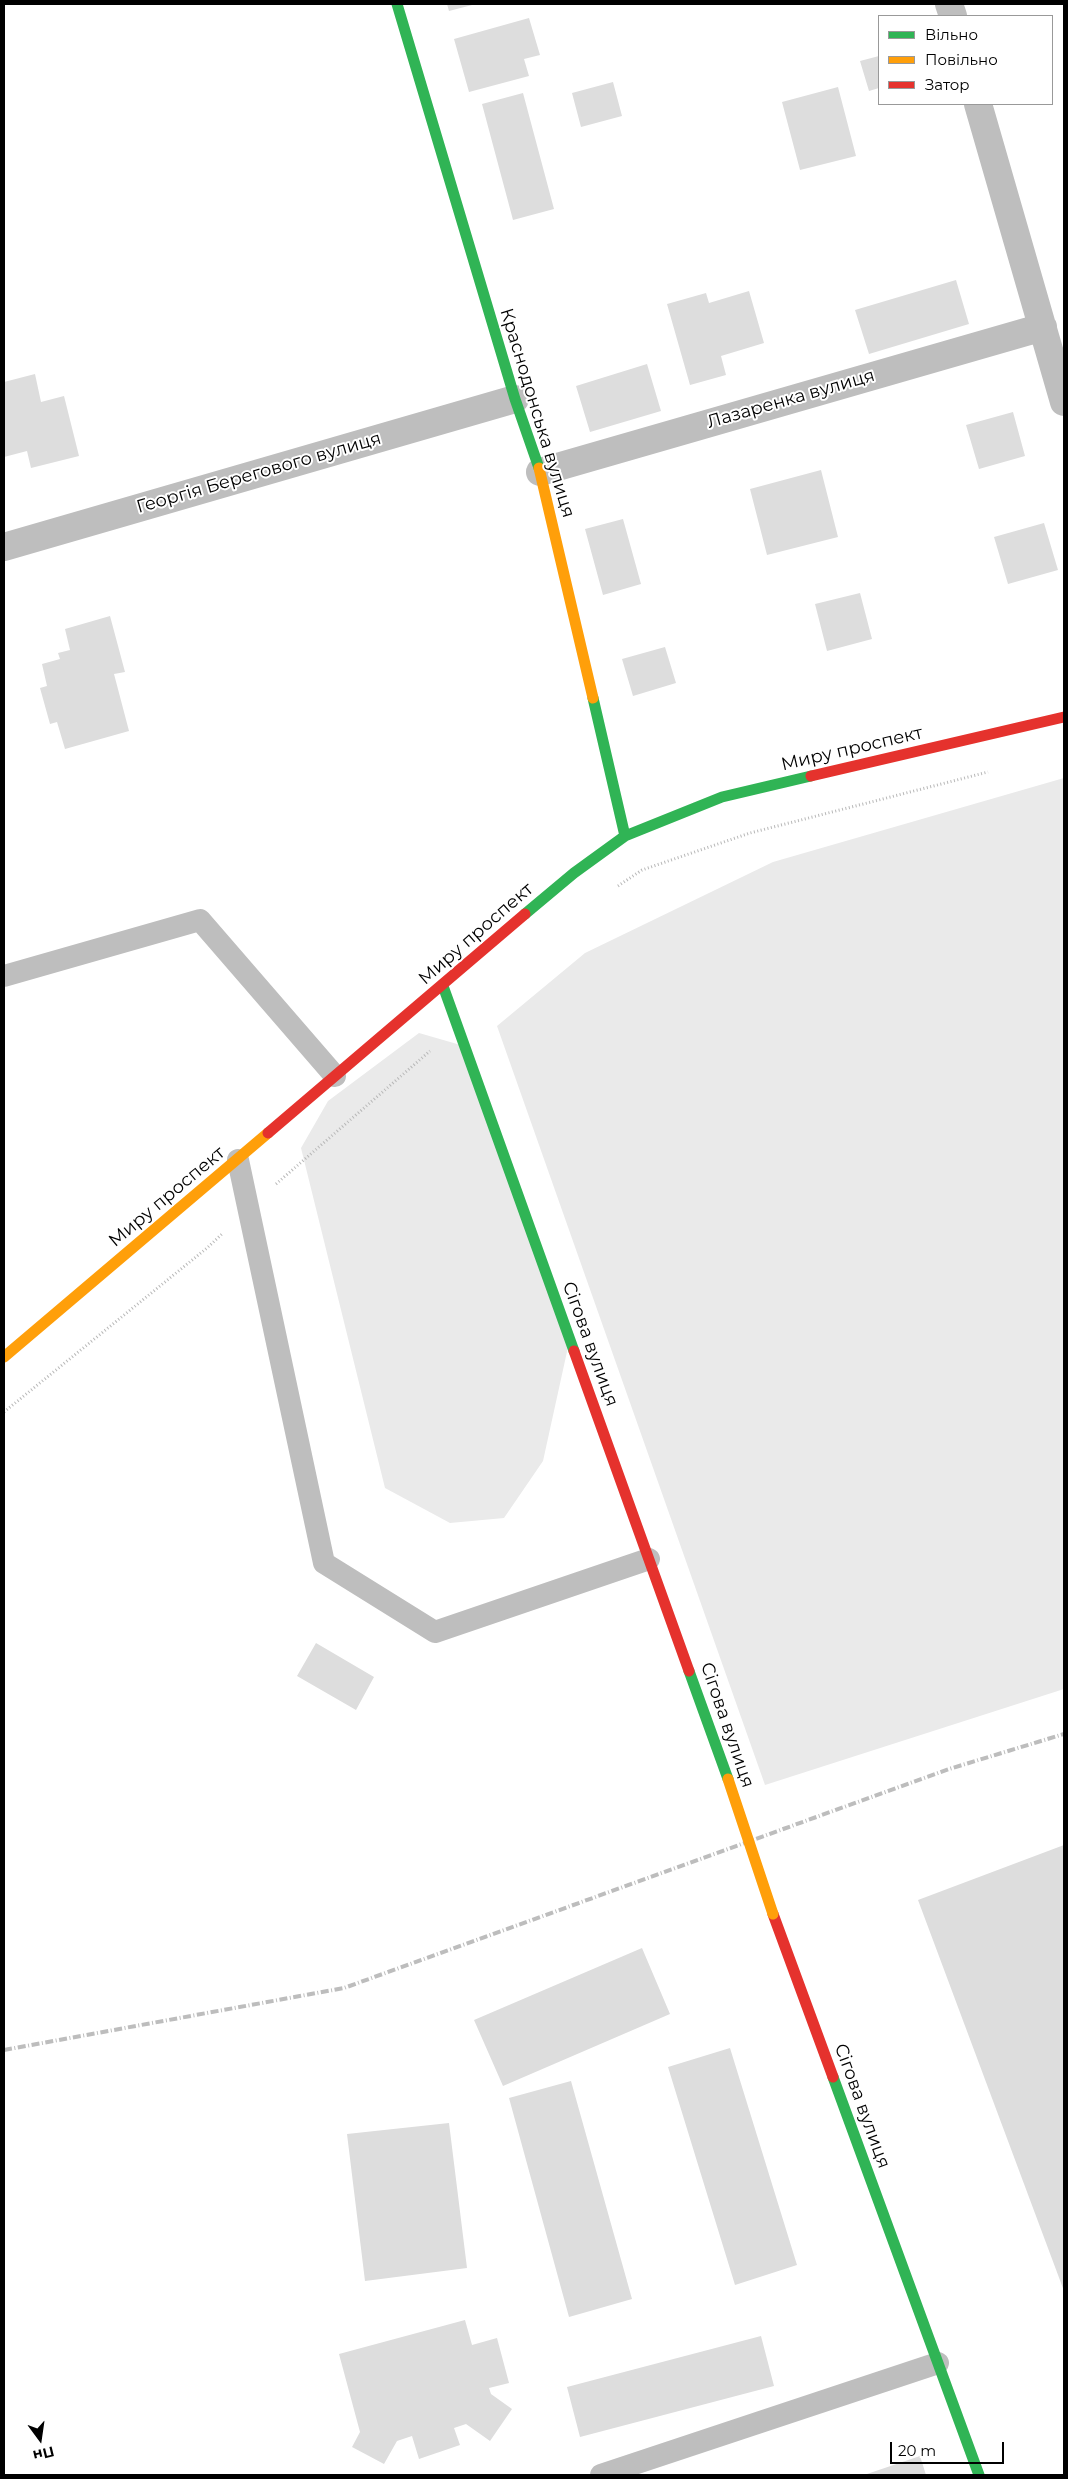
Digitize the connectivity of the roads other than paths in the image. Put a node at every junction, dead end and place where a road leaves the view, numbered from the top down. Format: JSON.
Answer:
{"nodes":[{"id":1,"x":397,"y":4,"type":"edge"},
{"id":2,"x":978,"y":105,"type":"edge"},
{"id":3,"x":1043,"y":327,"type":"junction"},
{"id":4,"x":515,"y":399,"type":"junction"},
{"id":5,"x":1064,"y":402,"type":"edge"},
{"id":6,"x":540,"y":472,"type":"junction"},
{"id":7,"x":4,"y":547,"type":"edge"},
{"id":8,"x":1064,"y":718,"type":"edge"},
{"id":9,"x":625,"y":836,"type":"junction"},
{"id":10,"x":4,"y":976,"type":"edge"},
{"id":11,"x":442,"y":986,"type":"junction"},
{"id":12,"x":335,"y":1076,"type":"junction"},
{"id":13,"x":238,"y":1160,"type":"junction"},
{"id":14,"x":4,"y":1357,"type":"edge"},
{"id":15,"x":649,"y":1559,"type":"junction"},
{"id":16,"x":938,"y":2363,"type":"junction"},
{"id":17,"x":601,"y":2475,"type":"edge"},
{"id":18,"x":979,"y":2475,"type":"edge"}],
"edges":[{"from":1,"to":4,"type":"street","name":"Краснодонська вулиця"},
{"from":2,"to":3,"type":"street"},
{"from":3,"to":5,"type":"street"},
{"from":3,"to":6,"type":"street","name":"Лазаренка вулиця"},
{"from":4,"to":6,"type":"street","name":"Краснодонська вулиця"},
{"from":4,"to":7,"type":"street","name":"Георгія Берегового вулиця"},
{"from":6,"to":9,"type":"street","name":"Краснодонська вулиця"},
{"from":8,"to":9,"type":"street","name":"Миру проспект"},
{"from":9,"to":11,"type":"street","name":"Миру проспект"},
{"from":10,"to":12,"type":"lane"},
{"from":11,"to":12,"type":"street","name":"Миру проспект"},
{"from":11,"to":15,"type":"street","name":"Сігова вулиця"},
{"from":12,"to":13,"type":"street","name":"Миру проспект"},
{"from":13,"to":14,"type":"street","name":"Миру проспект"},
{"from":13,"to":15,"type":"lane"},
{"from":15,"to":16,"type":"street","name":"Сігова вулиця","bridge":true},
{"from":16,"to":17,"type":"lane"},
{"from":16,"to":18,"type":"street","name":"Сігова вулиця"}]}
